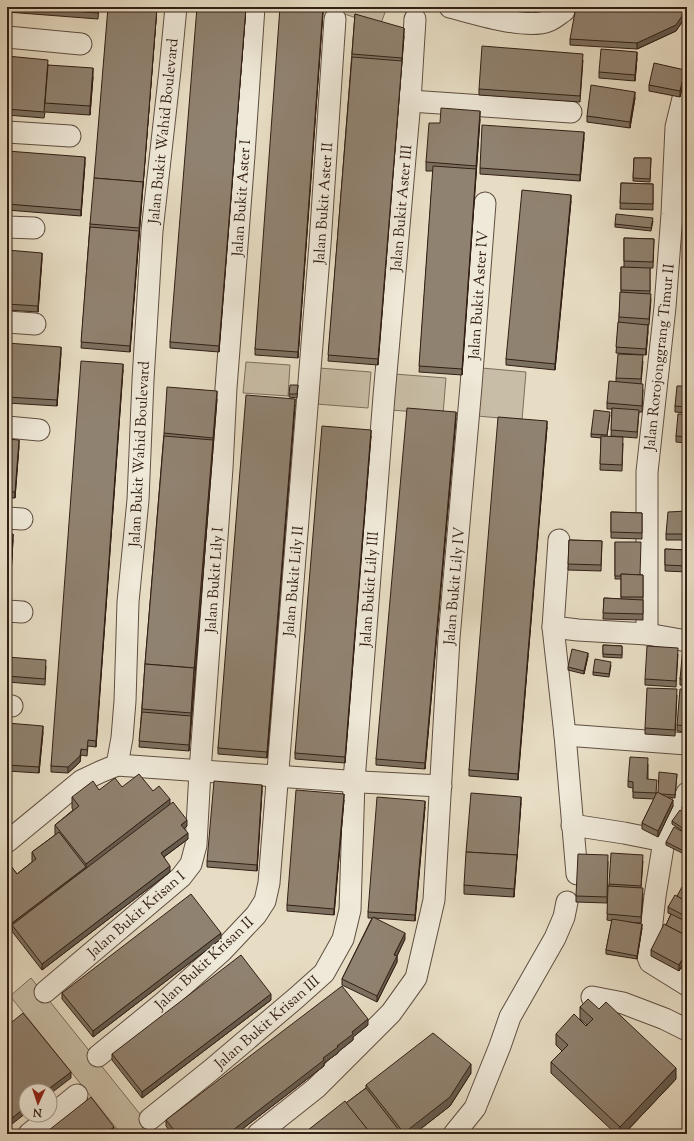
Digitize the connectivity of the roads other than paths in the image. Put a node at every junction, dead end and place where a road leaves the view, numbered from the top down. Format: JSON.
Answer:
{"nodes":[{"id":1,"x":176,"y":7,"type":"edge"},
{"id":2,"x":254,"y":7,"type":"edge"},
{"id":3,"x":450,"y":7,"type":"edge"},
{"id":4,"x":564,"y":9,"type":"edge"},
{"id":5,"x":335,"y":19,"type":"dead end"},
{"id":6,"x":415,"y":19,"type":"dead end"},
{"id":7,"x":7,"y":37,"type":"edge"},
{"id":8,"x":81,"y":44,"type":"dead end"},
{"id":9,"x":687,"y":82,"type":"edge"},
{"id":10,"x":410,"y":101,"type":"junction"},
{"id":11,"x":571,"y":112,"type":"dead end"},
{"id":12,"x":7,"y":132,"type":"edge"},
{"id":13,"x":70,"y":136,"type":"dead end"},
{"id":14,"x":485,"y":203,"type":"dead end"},
{"id":15,"x":7,"y":227,"type":"edge"},
{"id":16,"x":34,"y":228,"type":"dead end"},
{"id":17,"x":7,"y":322,"type":"edge"},
{"id":18,"x":35,"y":324,"type":"dead end"},
{"id":19,"x":309,"y":386,"type":"joint"},
{"id":20,"x":471,"y":386,"type":"joint"},
{"id":21,"x":226,"y":388,"type":"joint"},
{"id":22,"x":384,"y":396,"type":"joint"},
{"id":23,"x":7,"y":427,"type":"edge"},
{"id":24,"x":39,"y":430,"type":"dead end"},
{"id":25,"x":559,"y":540,"type":"dead end"},
{"id":26,"x":553,"y":627,"type":"junction"},
{"id":27,"x":647,"y":634,"type":"junction"},
{"id":28,"x":687,"y":641,"type":"edge"},
{"id":29,"x":565,"y":735,"type":"junction"},
{"id":30,"x":687,"y":744,"type":"edge"},
{"id":31,"x":117,"y":765,"type":"junction"},
{"id":32,"x":200,"y":771,"type":"junction"},
{"id":33,"x":277,"y":776,"type":"junction"},
{"id":34,"x":354,"y":781,"type":"junction"},
{"id":35,"x":441,"y":786,"type":"junction"},
{"id":36,"x":687,"y":793,"type":"edge"},
{"id":37,"x":572,"y":825,"type":"junction"},
{"id":38,"x":664,"y":841,"type":"junction"},
{"id":39,"x":7,"y":842,"type":"edge"},
{"id":40,"x":577,"y":874,"type":"edge"},
{"id":41,"x":567,"y":902,"type":"dead end"},
{"id":42,"x":686,"y":981,"type":"edge"},
{"id":43,"x":45,"y":992,"type":"dead end"},
{"id":44,"x":592,"y":997,"type":"dead end"},
{"id":45,"x":687,"y":1030,"type":"edge"},
{"id":46,"x":98,"y":1056,"type":"dead end"},
{"id":47,"x":77,"y":1095,"type":"dead end"},
{"id":48,"x":150,"y":1119,"type":"dead end"},
{"id":49,"x":29,"y":1134,"type":"edge"},
{"id":50,"x":258,"y":1134,"type":"edge"},
{"id":51,"x":454,"y":1134,"type":"edge"}],
"edges":[{"from":1,"to":31,"type":"street","name":"Jalan Bukit Wahid Boulevard"},
{"from":2,"to":21,"type":"street","name":"Jalan Bukit Aster I"},
{"from":3,"to":4,"type":"street"},
{"from":5,"to":19,"type":"street","name":"Jalan Bukit Aster II"},
{"from":6,"to":10,"type":"street","name":"Jalan Bukit Aster III"},
{"from":7,"to":8,"type":"street"},
{"from":9,"to":27,"type":"street","name":"Jalan Rorojonggrang Timur II"},
{"from":10,"to":11,"type":"street"},
{"from":10,"to":22,"type":"street","name":"Jalan Bukit Aster III"},
{"from":12,"to":13,"type":"street"},
{"from":14,"to":20,"type":"street","name":"Jalan Bukit Aster IV"},
{"from":15,"to":16,"type":"street"},
{"from":17,"to":18,"type":"street"},
{"from":19,"to":33,"type":"street","name":"Jalan Bukit Lily II"},
{"from":20,"to":35,"type":"street","name":"Jalan Bukit Lily IV"},
{"from":21,"to":32,"type":"street","name":"Jalan Bukit Lily I"},
{"from":22,"to":34,"type":"street","name":"Jalan Bukit Lily III"},
{"from":23,"to":24,"type":"street"},
{"from":25,"to":26,"type":"street"},
{"from":26,"to":27,"type":"street"},
{"from":26,"to":29,"type":"street"},
{"from":27,"to":28,"type":"street"},
{"from":29,"to":30,"type":"street"},
{"from":29,"to":37,"type":"street"},
{"from":31,"to":32,"type":"street"},
{"from":31,"to":39,"type":"street"},
{"from":32,"to":33,"type":"street"},
{"from":32,"to":43,"type":"street","name":"Jalan Bukit Krisan I"},
{"from":33,"to":34,"type":"street"},
{"from":33,"to":46,"type":"street","name":"Jalan Bukit Krisan II"},
{"from":34,"to":35,"type":"street"},
{"from":34,"to":48,"type":"street","name":"Jalan Bukit Krisan III"},
{"from":35,"to":50,"type":"street","name":"Jalan Bukit Lily IV"},
{"from":36,"to":38,"type":"street"},
{"from":37,"to":38,"type":"street"},
{"from":37,"to":40,"type":"street"},
{"from":38,"to":42,"type":"street"},
{"from":41,"to":51,"type":"street"},
{"from":44,"to":45,"type":"street"},
{"from":47,"to":49,"type":"street"}]}
